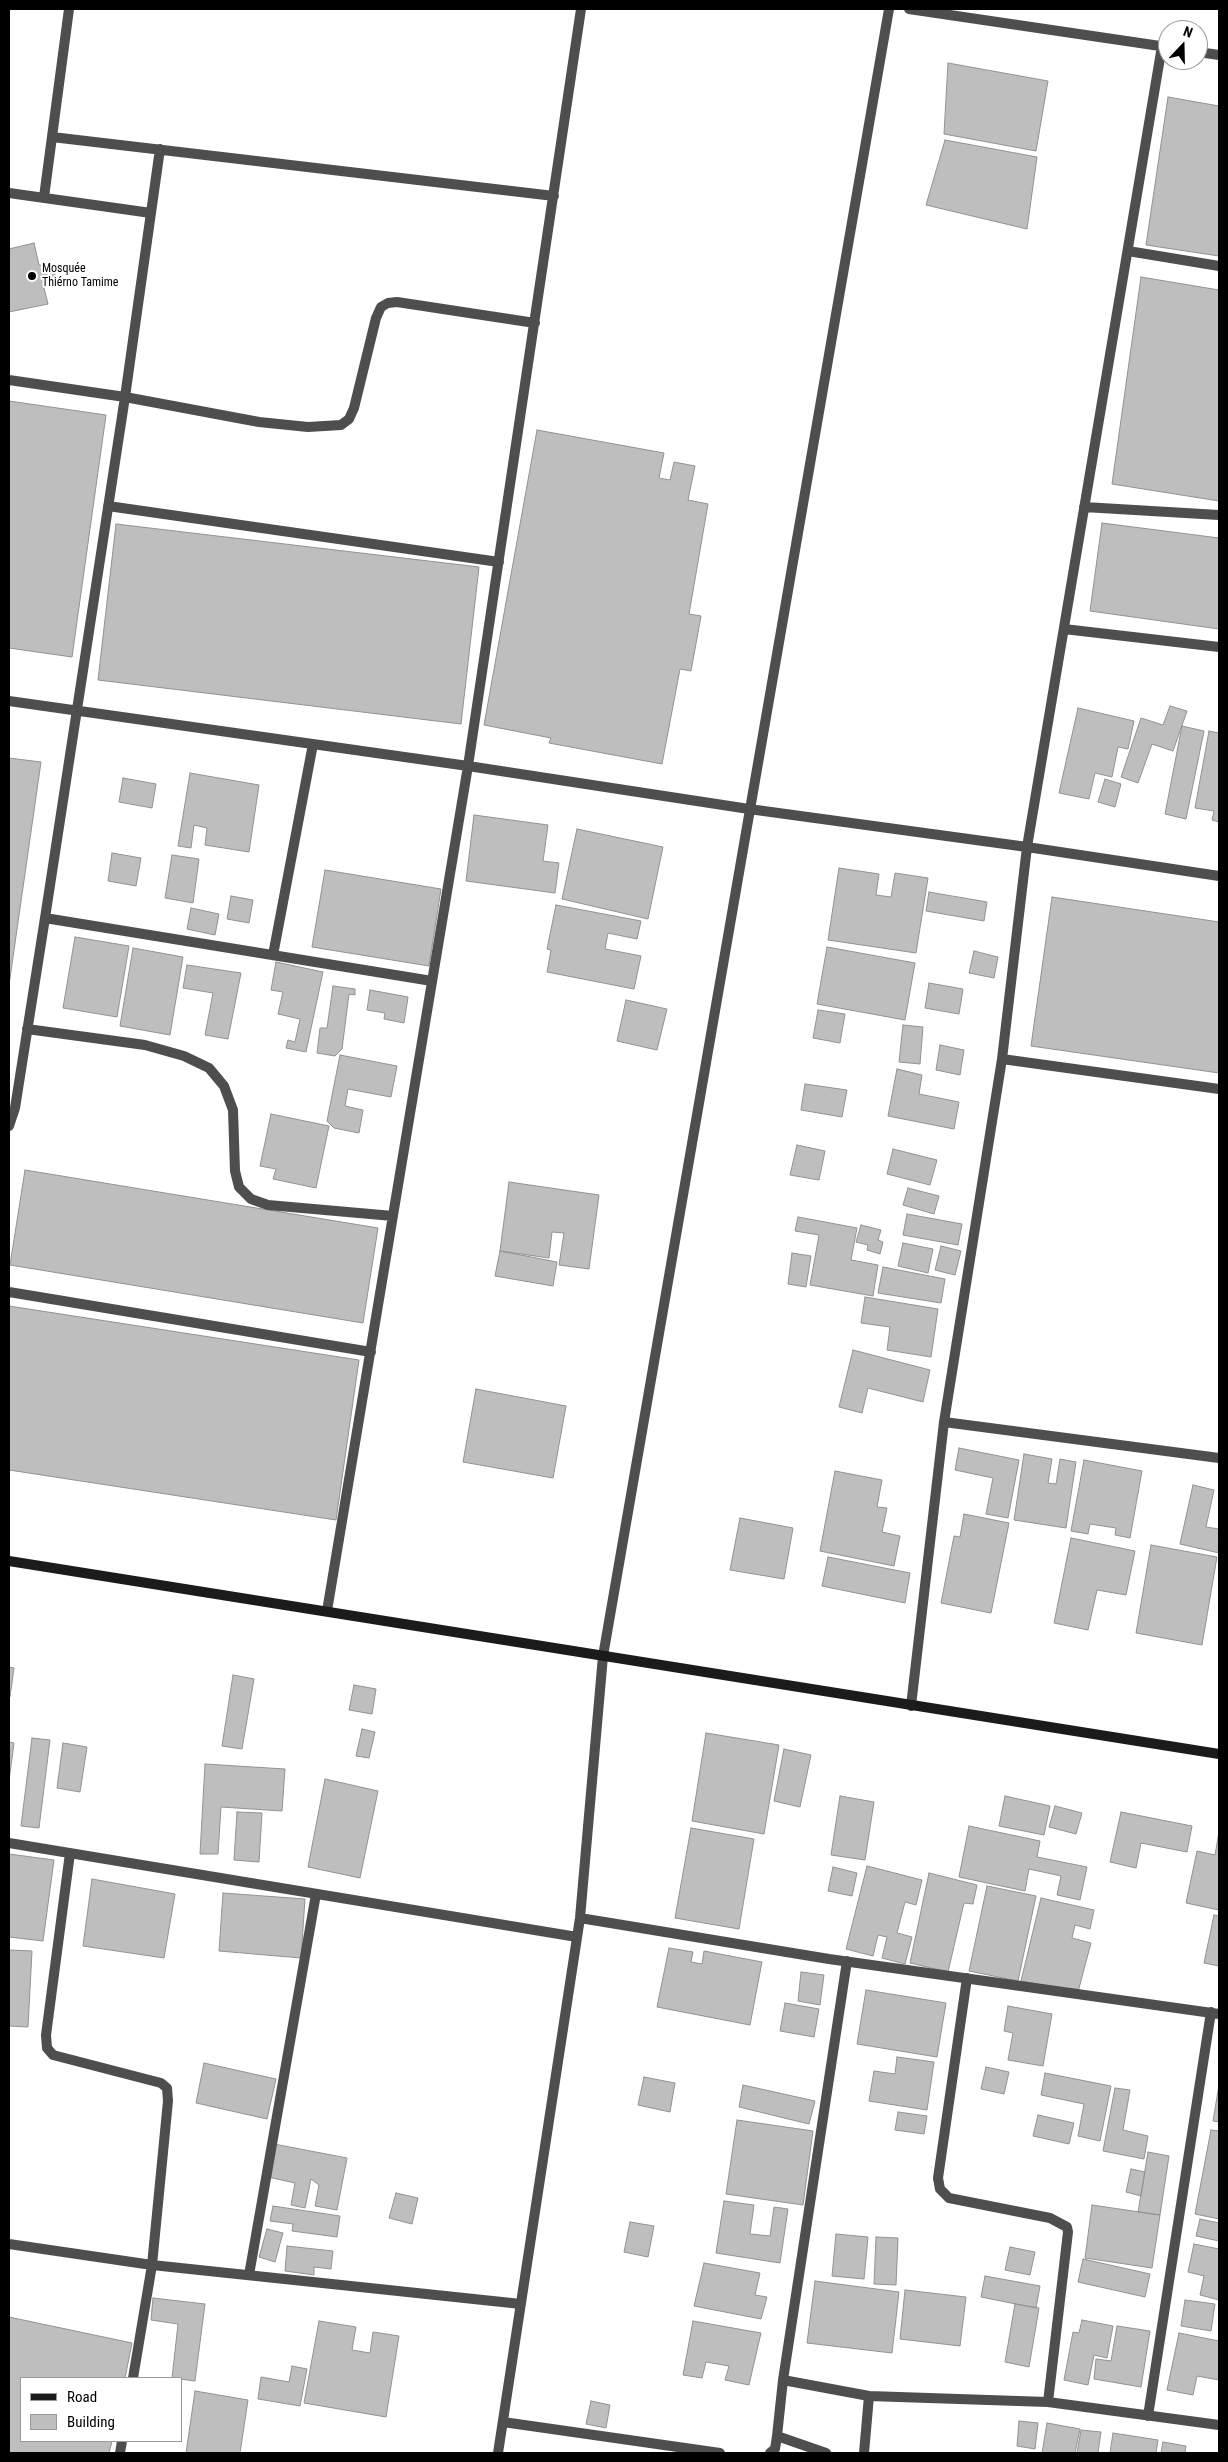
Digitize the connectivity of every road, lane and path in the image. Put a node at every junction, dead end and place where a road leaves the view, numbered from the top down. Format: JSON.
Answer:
{"nodes":[{"id":1,"x":68,"y":9,"type":"edge"},
{"id":2,"x":581,"y":9,"type":"edge"},
{"id":3,"x":889,"y":9,"type":"edge"},
{"id":4,"x":909,"y":9,"type":"edge"},
{"id":5,"x":1158,"y":46,"type":"edge"},
{"id":6,"x":1161,"y":70,"type":"edge"},
{"id":7,"x":52,"y":137,"type":"junction"},
{"id":8,"x":160,"y":149,"type":"junction"},
{"id":9,"x":9,"y":193,"type":"edge"},
{"id":10,"x":554,"y":196,"type":"junction"},
{"id":11,"x":44,"y":197,"type":"junction"},
{"id":12,"x":151,"y":213,"type":"junction"},
{"id":13,"x":1128,"y":250,"type":"junction"},
{"id":14,"x":1219,"y":266,"type":"edge"},
{"id":15,"x":535,"y":322,"type":"junction"},
{"id":16,"x":9,"y":380,"type":"edge"},
{"id":17,"x":125,"y":397,"type":"junction"},
{"id":18,"x":108,"y":506,"type":"junction"},
{"id":19,"x":1084,"y":507,"type":"junction"},
{"id":20,"x":1219,"y":515,"type":"edge"},
{"id":21,"x":499,"y":562,"type":"junction"},
{"id":22,"x":1064,"y":629,"type":"junction"},
{"id":23,"x":1219,"y":647,"type":"edge"},
{"id":24,"x":9,"y":702,"type":"edge"},
{"id":25,"x":76,"y":711,"type":"junction"},
{"id":26,"x":313,"y":744,"type":"junction"},
{"id":27,"x":468,"y":766,"type":"junction"},
{"id":28,"x":749,"y":809,"type":"junction"},
{"id":29,"x":1027,"y":847,"type":"junction"},
{"id":30,"x":1219,"y":876,"type":"edge"},
{"id":31,"x":45,"y":918,"type":"junction"},
{"id":32,"x":272,"y":955,"type":"junction"},
{"id":33,"x":432,"y":982,"type":"junction"},
{"id":34,"x":27,"y":1030,"type":"junction"},
{"id":35,"x":1002,"y":1059,"type":"junction"},
{"id":36,"x":1219,"y":1089,"type":"edge"},
{"id":37,"x":9,"y":1126,"type":"edge"},
{"id":38,"x":393,"y":1216,"type":"junction"},
{"id":39,"x":9,"y":1292,"type":"edge"},
{"id":40,"x":371,"y":1352,"type":"junction"},
{"id":41,"x":944,"y":1422,"type":"junction"},
{"id":42,"x":1219,"y":1458,"type":"edge"},
{"id":43,"x":9,"y":1561,"type":"edge"},
{"id":44,"x":327,"y":1611,"type":"junction"},
{"id":45,"x":603,"y":1656,"type":"junction"},
{"id":46,"x":911,"y":1706,"type":"junction"},
{"id":47,"x":1219,"y":1754,"type":"edge"},
{"id":48,"x":9,"y":1843,"type":"edge"},
{"id":49,"x":70,"y":1853,"type":"junction"},
{"id":50,"x":316,"y":1894,"type":"junction"},
{"id":51,"x":580,"y":1918,"type":"junction"},
{"id":52,"x":577,"y":1937,"type":"junction"},
{"id":53,"x":847,"y":1961,"type":"junction"},
{"id":54,"x":967,"y":1978,"type":"junction"},
{"id":55,"x":1215,"y":2013,"type":"edge"},
{"id":56,"x":9,"y":2244,"type":"edge"},
{"id":57,"x":152,"y":2265,"type":"junction"},
{"id":58,"x":249,"y":2274,"type":"junction"},
{"id":59,"x":521,"y":2304,"type":"junction"},
{"id":60,"x":133,"y":2377,"type":"edge"},
{"id":61,"x":783,"y":2380,"type":"junction"},
{"id":62,"x":869,"y":2396,"type":"junction"},
{"id":63,"x":1048,"y":2402,"type":"junction"},
{"id":64,"x":1148,"y":2416,"type":"junction"},
{"id":65,"x":502,"y":2422,"type":"junction"},
{"id":66,"x":1219,"y":2425,"type":"edge"},
{"id":67,"x":777,"y":2436,"type":"junction"},
{"id":68,"x":498,"y":2453,"type":"edge"},
{"id":69,"x":720,"y":2453,"type":"edge"},
{"id":70,"x":770,"y":2453,"type":"edge"},
{"id":71,"x":826,"y":2453,"type":"edge"},
{"id":72,"x":864,"y":2453,"type":"edge"}],
"edges":[{"from":1,"to":7,"type":"street"},
{"from":2,"to":10,"type":"street"},
{"from":3,"to":28,"type":"street"},
{"from":4,"to":5,"type":"street"},
{"from":6,"to":13,"type":"street"},
{"from":7,"to":8,"type":"street"},
{"from":7,"to":11,"type":"street"},
{"from":8,"to":10,"type":"street"},
{"from":8,"to":12,"type":"street"},
{"from":9,"to":11,"type":"street"},
{"from":10,"to":15,"type":"street"},
{"from":11,"to":12,"type":"street"},
{"from":12,"to":17,"type":"street"},
{"from":13,"to":14,"type":"street"},
{"from":13,"to":19,"type":"street"},
{"from":15,"to":17,"type":"street"},
{"from":15,"to":21,"type":"street"},
{"from":16,"to":17,"type":"street"},
{"from":17,"to":18,"type":"street"},
{"from":18,"to":21,"type":"street"},
{"from":18,"to":25,"type":"street"},
{"from":19,"to":20,"type":"street"},
{"from":19,"to":22,"type":"street"},
{"from":21,"to":27,"type":"street"},
{"from":22,"to":23,"type":"street"},
{"from":22,"to":29,"type":"street"},
{"from":24,"to":25,"type":"street"},
{"from":25,"to":26,"type":"street"},
{"from":25,"to":31,"type":"street"},
{"from":26,"to":27,"type":"street"},
{"from":26,"to":32,"type":"street"},
{"from":27,"to":28,"type":"street"},
{"from":27,"to":33,"type":"street"},
{"from":28,"to":29,"type":"street"},
{"from":28,"to":45,"type":"street"},
{"from":29,"to":30,"type":"street"},
{"from":29,"to":35,"type":"street"},
{"from":31,"to":32,"type":"street"},
{"from":31,"to":34,"type":"street"},
{"from":32,"to":33,"type":"street"},
{"from":33,"to":38,"type":"street"},
{"from":34,"to":37,"type":"street"},
{"from":34,"to":38,"type":"street"},
{"from":35,"to":36,"type":"street"},
{"from":35,"to":41,"type":"street"},
{"from":38,"to":40,"type":"street"},
{"from":39,"to":40,"type":"street"},
{"from":40,"to":44,"type":"street"},
{"from":41,"to":42,"type":"street"},
{"from":41,"to":46,"type":"street"},
{"from":43,"to":44,"type":"main road"},
{"from":44,"to":45,"type":"main road"},
{"from":45,"to":46,"type":"main road"},
{"from":45,"to":51,"type":"street"},
{"from":46,"to":47,"type":"main road"},
{"from":48,"to":49,"type":"street"},
{"from":49,"to":50,"type":"street"},
{"from":49,"to":57,"type":"street"},
{"from":50,"to":52,"type":"street"},
{"from":50,"to":58,"type":"street"},
{"from":51,"to":52,"type":"street"},
{"from":51,"to":53,"type":"street"},
{"from":52,"to":59,"type":"street"},
{"from":53,"to":54,"type":"street"},
{"from":53,"to":61,"type":"street"},
{"from":54,"to":55,"type":"street"},
{"from":54,"to":63,"type":"street"},
{"from":55,"to":64,"type":"street"},
{"from":56,"to":57,"type":"street"},
{"from":57,"to":58,"type":"street"},
{"from":57,"to":60,"type":"street"},
{"from":58,"to":59,"type":"street"},
{"from":59,"to":65,"type":"street"},
{"from":61,"to":62,"type":"street"},
{"from":61,"to":67,"type":"street"},
{"from":62,"to":63,"type":"street"},
{"from":62,"to":72,"type":"street"},
{"from":63,"to":64,"type":"street"},
{"from":64,"to":66,"type":"street"},
{"from":65,"to":68,"type":"street"},
{"from":65,"to":69,"type":"street"},
{"from":67,"to":70,"type":"street"},
{"from":67,"to":71,"type":"street"}]}
